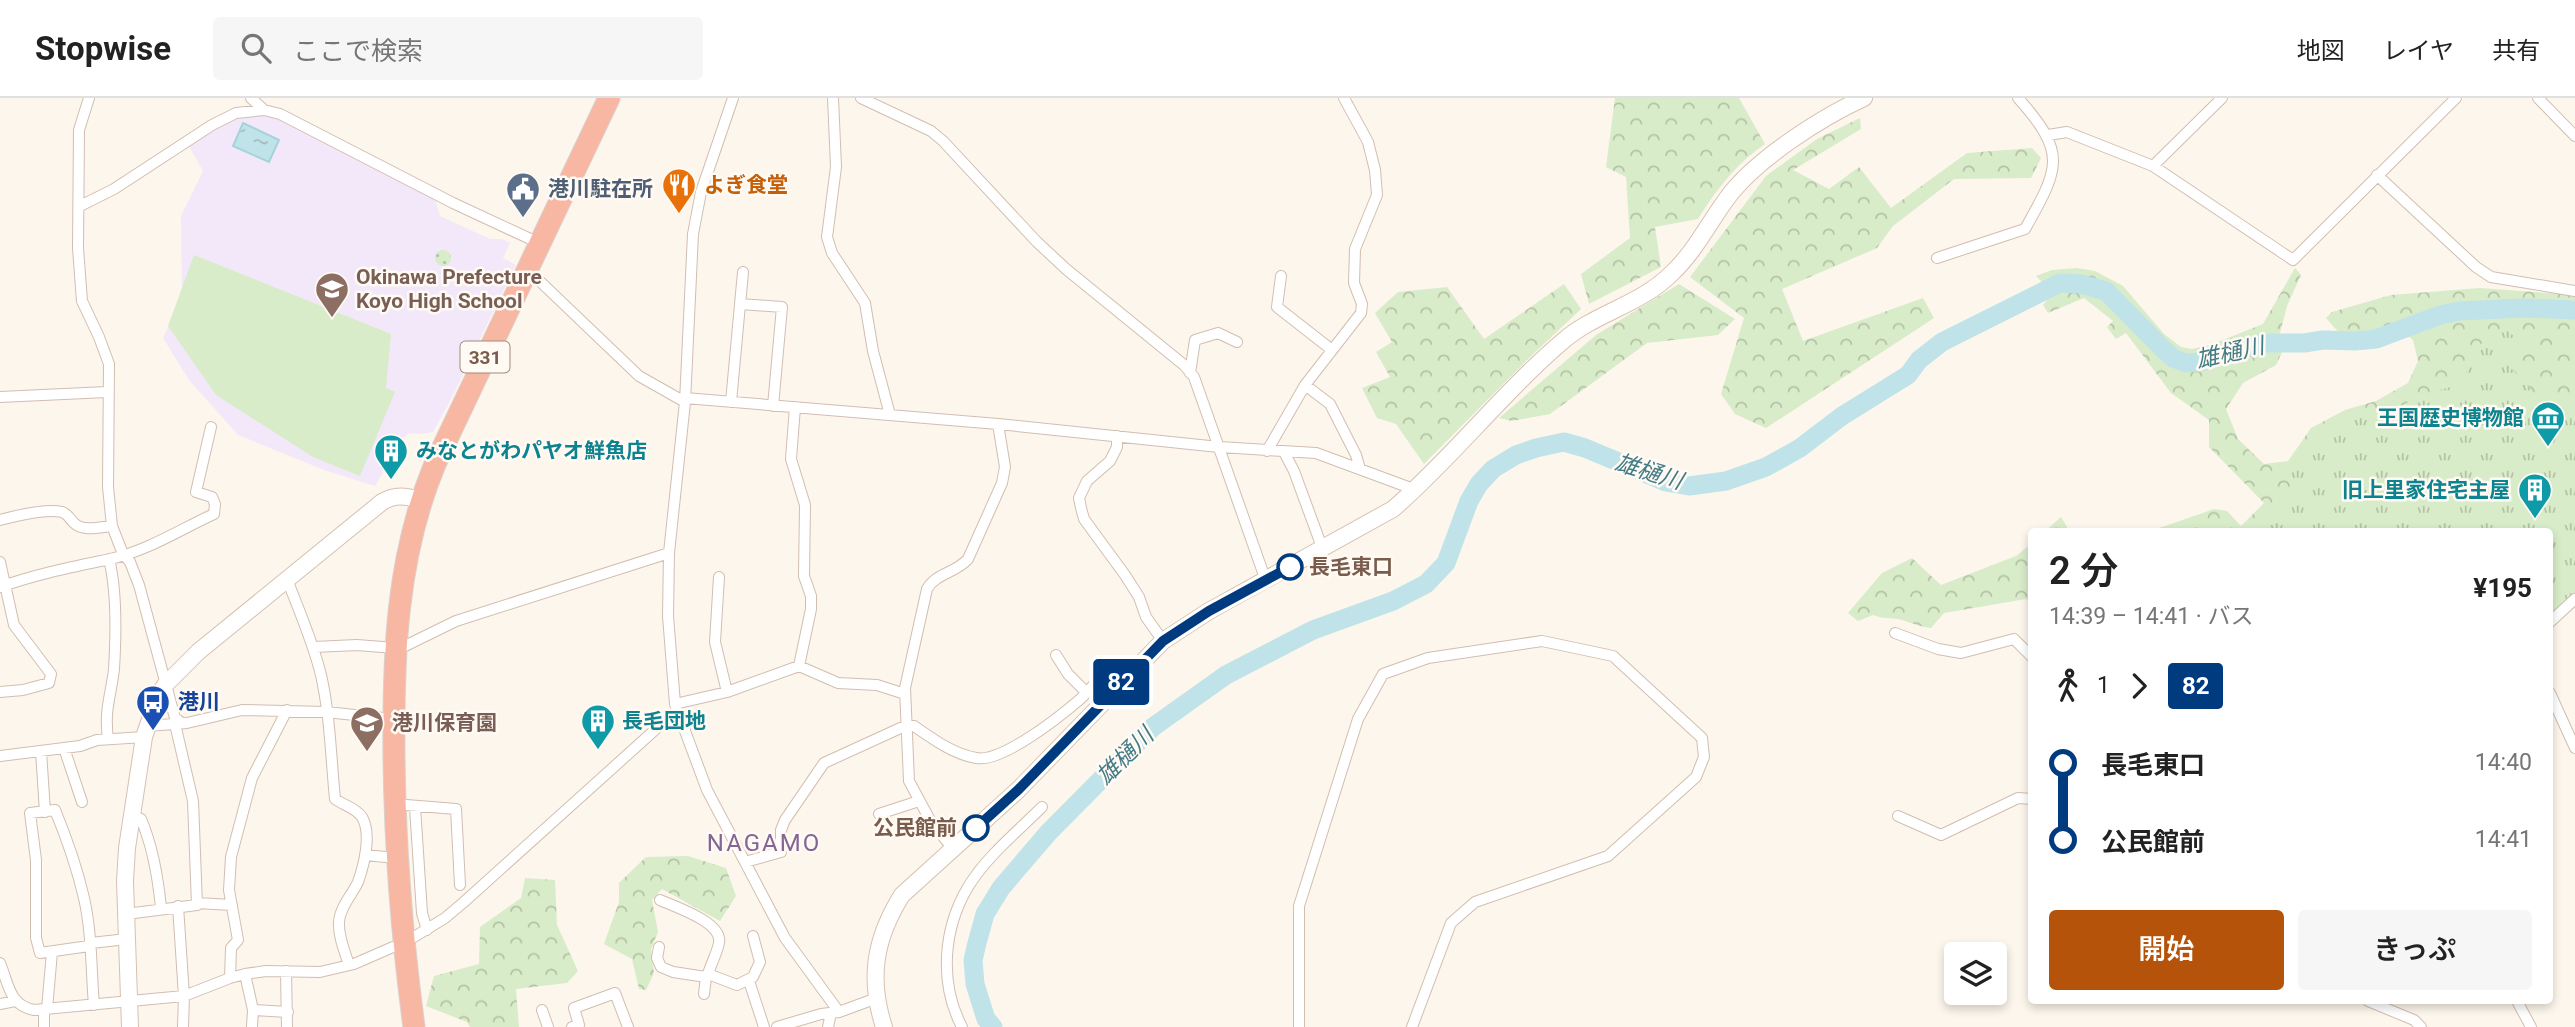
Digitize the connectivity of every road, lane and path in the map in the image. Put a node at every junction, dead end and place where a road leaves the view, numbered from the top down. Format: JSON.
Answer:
{"nodes":[{"id":1,"x":89,"y":98,"type":"edge"},
{"id":2,"x":251,"y":98,"type":"edge"},
{"id":3,"x":609,"y":98,"type":"edge"},
{"id":4,"x":733,"y":98,"type":"edge"},
{"id":5,"x":833,"y":98,"type":"edge"},
{"id":6,"x":861,"y":98,"type":"edge"},
{"id":7,"x":1344,"y":98,"type":"edge"},
{"id":8,"x":1864,"y":98,"type":"edge"},
{"id":9,"x":2018,"y":98,"type":"edge"},
{"id":10,"x":2222,"y":98,"type":"edge"},
{"id":11,"x":2456,"y":98,"type":"edge"},
{"id":12,"x":2538,"y":98,"type":"edge"},
{"id":13,"x":264,"y":110,"type":"junction"},
{"id":14,"x":2048,"y":135,"type":"junction"},
{"id":15,"x":2575,"y":136,"type":"edge"},
{"id":16,"x":2153,"y":166,"type":"junction"},
{"id":17,"x":2377,"y":175,"type":"junction"},
{"id":18,"x":80,"y":206,"type":"junction"},
{"id":19,"x":539,"y":243,"type":"junction"},
{"id":20,"x":1937,"y":258,"type":"dead end"},
{"id":21,"x":527,"y":269,"type":"junction"},
{"id":22,"x":743,"y":272,"type":"dead end"},
{"id":23,"x":1281,"y":276,"type":"dead end"},
{"id":24,"x":2575,"y":291,"type":"edge"},
{"id":25,"x":740,"y":304,"type":"junction"},
{"id":26,"x":1237,"y":342,"type":"dead end"},
{"id":27,"x":1332,"y":350,"type":"junction"},
{"id":28,"x":1191,"y":373,"type":"junction"},
{"id":29,"x":1305,"y":385,"type":"junction"},
{"id":30,"x":107,"y":392,"type":"junction"},
{"id":31,"x":0,"y":397,"type":"edge"},
{"id":32,"x":685,"y":400,"type":"junction"},
{"id":33,"x":731,"y":402,"type":"junction"},
{"id":34,"x":773,"y":406,"type":"junction"},
{"id":35,"x":795,"y":407,"type":"junction"},
{"id":36,"x":890,"y":415,"type":"junction"},
{"id":37,"x":998,"y":424,"type":"junction"},
{"id":38,"x":211,"y":427,"type":"dead end"},
{"id":39,"x":1117,"y":436,"type":"junction"},
{"id":40,"x":1219,"y":447,"type":"junction"},
{"id":41,"x":1267,"y":451,"type":"junction"},
{"id":42,"x":1284,"y":452,"type":"junction"},
{"id":43,"x":1360,"y":469,"type":"junction"},
{"id":44,"x":1416,"y":490,"type":"junction"},
{"id":45,"x":421,"y":500,"type":"junction"},
{"id":46,"x":0,"y":520,"type":"edge"},
{"id":47,"x":112,"y":526,"type":"junction"},
{"id":48,"x":1323,"y":550,"type":"junction"},
{"id":49,"x":669,"y":553,"type":"junction"},
{"id":50,"x":122,"y":554,"type":"junction"},
{"id":51,"x":109,"y":559,"type":"junction"},
{"id":52,"x":0,"y":562,"type":"edge"},
{"id":53,"x":719,"y":576,"type":"dead end"},
{"id":54,"x":287,"y":579,"type":"junction"},
{"id":55,"x":1266,"y":581,"type":"junction"},
{"id":56,"x":3,"y":586,"type":"edge"},
{"id":57,"x":2575,"y":599,"type":"edge"},
{"id":58,"x":2553,"y":619,"type":"edge"},
{"id":59,"x":1895,"y":633,"type":"dead end"},
{"id":60,"x":1163,"y":641,"type":"junction"},
{"id":61,"x":314,"y":647,"type":"junction"},
{"id":62,"x":395,"y":648,"type":"junction"},
{"id":63,"x":2028,"y":653,"type":"edge"},
{"id":64,"x":1056,"y":655,"type":"dead end"},
{"id":65,"x":799,"y":666,"type":"junction"},
{"id":66,"x":1127,"y":677,"type":"junction"},
{"id":67,"x":165,"y":685,"type":"junction"},
{"id":68,"x":0,"y":692,"type":"edge"},
{"id":69,"x":727,"y":692,"type":"junction"},
{"id":70,"x":1086,"y":692,"type":"junction"},
{"id":71,"x":905,"y":694,"type":"junction"},
{"id":72,"x":2553,"y":700,"type":"edge"},
{"id":73,"x":676,"y":707,"type":"junction"},
{"id":74,"x":286,"y":710,"type":"junction"},
{"id":75,"x":326,"y":712,"type":"junction"},
{"id":76,"x":393,"y":719,"type":"junction"},
{"id":77,"x":179,"y":724,"type":"junction"},
{"id":78,"x":907,"y":725,"type":"junction"},
{"id":79,"x":146,"y":731,"type":"junction"},
{"id":80,"x":108,"y":739,"type":"junction"},
{"id":81,"x":64,"y":748,"type":"junction"},
{"id":82,"x":2575,"y":748,"type":"edge"},
{"id":83,"x":41,"y":751,"type":"junction"},
{"id":84,"x":0,"y":757,"type":"edge"},
{"id":85,"x":2028,"y":799,"type":"edge"},
{"id":86,"x":919,"y":801,"type":"junction"},
{"id":87,"x":82,"y":802,"type":"dead end"},
{"id":88,"x":405,"y":806,"type":"junction"},
{"id":89,"x":1042,"y":807,"type":"dead end"},
{"id":90,"x":45,"y":812,"type":"junction"},
{"id":91,"x":879,"y":814,"type":"dead end"},
{"id":92,"x":132,"y":816,"type":"junction"},
{"id":93,"x":1898,"y":816,"type":"dead end"},
{"id":94,"x":953,"y":849,"type":"junction"},
{"id":95,"x":365,"y":855,"type":"junction"},
{"id":96,"x":396,"y":858,"type":"junction"},
{"id":97,"x":745,"y":863,"type":"junction"},
{"id":98,"x":460,"y":886,"type":"dead end"},
{"id":99,"x":660,"y":900,"type":"dead end"},
{"id":100,"x":197,"y":903,"type":"junction"},
{"id":101,"x":232,"y":905,"type":"junction"},
{"id":102,"x":178,"y":906,"type":"junction"},
{"id":103,"x":161,"y":908,"type":"junction"},
{"id":104,"x":126,"y":914,"type":"junction"},
{"id":105,"x":428,"y":930,"type":"junction"},
{"id":106,"x":753,"y":936,"type":"dead end"},
{"id":107,"x":414,"y":937,"type":"dead end"},
{"id":108,"x":127,"y":939,"type":"junction"},
{"id":109,"x":90,"y":945,"type":"junction"},
{"id":110,"x":393,"y":947,"type":"dead end"},
{"id":111,"x":659,"y":947,"type":"dead end"},
{"id":112,"x":52,"y":952,"type":"junction"},
{"id":113,"x":0,"y":964,"type":"edge"},
{"id":114,"x":349,"y":965,"type":"junction"},
{"id":115,"x":286,"y":971,"type":"junction"},
{"id":116,"x":245,"y":974,"type":"junction"},
{"id":117,"x":707,"y":976,"type":"junction"},
{"id":118,"x":230,"y":978,"type":"junction"},
{"id":119,"x":749,"y":981,"type":"junction"},
{"id":120,"x":704,"y":994,"type":"dead end"},
{"id":121,"x":184,"y":996,"type":"junction"},
{"id":122,"x":877,"y":998,"type":"junction"},
{"id":123,"x":15,"y":1001,"type":"junction"},
{"id":124,"x":129,"y":1002,"type":"junction"},
{"id":125,"x":0,"y":1004,"type":"edge"},
{"id":126,"x":2375,"y":1004,"type":"edge"},
{"id":127,"x":2519,"y":1004,"type":"edge"},
{"id":128,"x":94,"y":1005,"type":"junction"},
{"id":129,"x":46,"y":1009,"type":"junction"},
{"id":130,"x":253,"y":1010,"type":"junction"},
{"id":131,"x":542,"y":1010,"type":"dead end"},
{"id":132,"x":288,"y":1012,"type":"junction"},
{"id":133,"x":835,"y":1013,"type":"junction"},
{"id":134,"x":44,"y":1027,"type":"edge"},
{"id":135,"x":130,"y":1027,"type":"edge"},
{"id":136,"x":183,"y":1027,"type":"edge"},
{"id":137,"x":252,"y":1027,"type":"edge"},
{"id":138,"x":287,"y":1027,"type":"edge"},
{"id":139,"x":414,"y":1027,"type":"edge"},
{"id":140,"x":548,"y":1027,"type":"edge"},
{"id":141,"x":572,"y":1027,"type":"edge"},
{"id":142,"x":628,"y":1027,"type":"edge"},
{"id":143,"x":764,"y":1027,"type":"edge"},
{"id":144,"x":777,"y":1027,"type":"edge"},
{"id":145,"x":828,"y":1027,"type":"edge"},
{"id":146,"x":884,"y":1027,"type":"edge"},
{"id":147,"x":962,"y":1027,"type":"edge"},
{"id":148,"x":1299,"y":1027,"type":"edge"},
{"id":149,"x":1412,"y":1027,"type":"edge"},
{"id":150,"x":2421,"y":1027,"type":"edge"},
{"id":151,"x":2531,"y":1027,"type":"edge"}],
"edges":[{"from":1,"to":18,"type":"street"},
{"from":2,"to":13,"type":"street"},
{"from":3,"to":19,"type":"highway","number":"331"},
{"from":4,"to":32,"type":"street"},
{"from":5,"to":36,"type":"street"},
{"from":6,"to":28,"type":"street"},
{"from":7,"to":27,"type":"street"},
{"from":8,"to":44,"type":"main road"},
{"from":9,"to":14,"type":"street"},
{"from":10,"to":16,"type":"street"},
{"from":11,"to":17,"type":"street"},
{"from":12,"to":15,"type":"street"},
{"from":13,"to":18,"type":"street"},
{"from":13,"to":19,"type":"street"},
{"from":14,"to":16,"type":"street"},
{"from":14,"to":20,"type":"street"},
{"from":16,"to":17,"type":"street"},
{"from":17,"to":24,"type":"street"},
{"from":18,"to":30,"type":"street"},
{"from":19,"to":21,"type":"highway","number":"331"},
{"from":21,"to":32,"type":"street"},
{"from":21,"to":45,"type":"highway","number":"331"},
{"from":22,"to":25,"type":"street"},
{"from":23,"to":27,"type":"street"},
{"from":25,"to":33,"type":"street"},
{"from":25,"to":34,"type":"street"},
{"from":26,"to":28,"type":"street"},
{"from":27,"to":29,"type":"street"},
{"from":28,"to":40,"type":"street"},
{"from":29,"to":41,"type":"street"},
{"from":29,"to":43,"type":"street"},
{"from":30,"to":31,"type":"street"},
{"from":30,"to":47,"type":"street"},
{"from":32,"to":33,"type":"street"},
{"from":32,"to":49,"type":"street"},
{"from":33,"to":34,"type":"street"},
{"from":34,"to":35,"type":"street"},
{"from":35,"to":36,"type":"street"},
{"from":35,"to":65,"type":"street"},
{"from":36,"to":37,"type":"street"},
{"from":37,"to":39,"type":"street"},
{"from":37,"to":71,"type":"street"},
{"from":38,"to":50,"type":"street"},
{"from":39,"to":40,"type":"street"},
{"from":39,"to":60,"type":"street"},
{"from":40,"to":41,"type":"street"},
{"from":40,"to":55,"type":"street"},
{"from":41,"to":42,"type":"street"},
{"from":42,"to":43,"type":"street"},
{"from":42,"to":48,"type":"street"},
{"from":43,"to":44,"type":"street"},
{"from":44,"to":48,"type":"main road"},
{"from":45,"to":54,"type":"main road"},
{"from":45,"to":62,"type":"highway","number":"331"},
{"from":46,"to":47,"type":"street"},
{"from":47,"to":50,"type":"street"},
{"from":48,"to":55,"type":"main road"},
{"from":49,"to":62,"type":"street"},
{"from":49,"to":73,"type":"street"},
{"from":50,"to":51,"type":"street"},
{"from":50,"to":67,"type":"street"},
{"from":51,"to":56,"type":"street"},
{"from":51,"to":80,"type":"street"},
{"from":52,"to":56,"type":"street"},
{"from":53,"to":69,"type":"street"},
{"from":54,"to":61,"type":"street"},
{"from":54,"to":67,"type":"main road"},
{"from":55,"to":60,"type":"main road"},
{"from":56,"to":68,"type":"street"},
{"from":57,"to":58,"type":"street"},
{"from":59,"to":63,"type":"street"},
{"from":60,"to":66,"type":"main road"},
{"from":61,"to":62,"type":"street"},
{"from":61,"to":75,"type":"street"},
{"from":62,"to":76,"type":"highway","number":"331"},
{"from":64,"to":70,"type":"street"},
{"from":65,"to":69,"type":"street"},
{"from":65,"to":71,"type":"street"},
{"from":66,"to":70,"type":"street"},
{"from":66,"to":94,"type":"main road"},
{"from":67,"to":77,"type":"street"},
{"from":67,"to":79,"type":"main road"},
{"from":69,"to":73,"type":"street"},
{"from":70,"to":78,"type":"street"},
{"from":71,"to":78,"type":"street"},
{"from":72,"to":82,"type":"street"},
{"from":73,"to":97,"type":"street"},
{"from":73,"to":105,"type":"street"},
{"from":74,"to":75,"type":"street"},
{"from":74,"to":77,"type":"street"},
{"from":74,"to":101,"type":"street"},
{"from":75,"to":76,"type":"street"},
{"from":75,"to":95,"type":"street"},
{"from":76,"to":88,"type":"highway","number":"331"},
{"from":77,"to":79,"type":"street"},
{"from":77,"to":100,"type":"street"},
{"from":78,"to":86,"type":"street"},
{"from":78,"to":97,"type":"street"},
{"from":79,"to":80,"type":"street"},
{"from":79,"to":92,"type":"main road"},
{"from":80,"to":81,"type":"street"},
{"from":81,"to":83,"type":"street"},
{"from":81,"to":87,"type":"street"},
{"from":83,"to":84,"type":"street"},
{"from":83,"to":90,"type":"street"},
{"from":85,"to":93,"type":"street"},
{"from":86,"to":91,"type":"street"},
{"from":86,"to":94,"type":"street"},
{"from":88,"to":96,"type":"highway","number":"331"},
{"from":88,"to":98,"type":"street"},
{"from":88,"to":105,"type":"street"},
{"from":89,"to":147,"type":"street"},
{"from":90,"to":109,"type":"street"},
{"from":90,"to":112,"type":"street"},
{"from":92,"to":103,"type":"street"},
{"from":92,"to":104,"type":"main road"},
{"from":94,"to":122,"type":"main road"},
{"from":95,"to":96,"type":"street"},
{"from":95,"to":114,"type":"street"},
{"from":96,"to":139,"type":"highway","number":"331"},
{"from":97,"to":133,"type":"street"},
{"from":99,"to":117,"type":"street"},
{"from":100,"to":101,"type":"street"},
{"from":100,"to":102,"type":"street"},
{"from":101,"to":118,"type":"street"},
{"from":102,"to":103,"type":"street"},
{"from":102,"to":121,"type":"street"},
{"from":103,"to":104,"type":"street"},
{"from":104,"to":108,"type":"main road"},
{"from":105,"to":107,"type":"street"},
{"from":106,"to":119,"type":"street"},
{"from":108,"to":109,"type":"street"},
{"from":108,"to":124,"type":"main road"},
{"from":109,"to":112,"type":"street"},
{"from":109,"to":128,"type":"street"},
{"from":110,"to":114,"type":"street"},
{"from":111,"to":117,"type":"street"},
{"from":112,"to":129,"type":"street"},
{"from":113,"to":123,"type":"street"},
{"from":114,"to":115,"type":"street"},
{"from":115,"to":116,"type":"street"},
{"from":115,"to":132,"type":"street"},
{"from":116,"to":118,"type":"street"},
{"from":116,"to":130,"type":"street"},
{"from":117,"to":119,"type":"street"},
{"from":117,"to":120,"type":"street"},
{"from":118,"to":121,"type":"street"},
{"from":119,"to":143,"type":"street"},
{"from":121,"to":124,"type":"street"},
{"from":121,"to":136,"type":"street"},
{"from":122,"to":133,"type":"street"},
{"from":122,"to":146,"type":"main road"},
{"from":123,"to":125,"type":"street"},
{"from":123,"to":129,"type":"street"},
{"from":124,"to":128,"type":"street"},
{"from":124,"to":135,"type":"main road"},
{"from":126,"to":150,"type":"street"},
{"from":127,"to":151,"type":"street"},
{"from":128,"to":129,"type":"street"},
{"from":129,"to":134,"type":"street"},
{"from":130,"to":132,"type":"street"},
{"from":130,"to":137,"type":"street"},
{"from":131,"to":140,"type":"street"},
{"from":132,"to":138,"type":"street"},
{"from":133,"to":144,"type":"street"},
{"from":133,"to":145,"type":"street"},
{"from":141,"to":142,"type":"street"},
{"from":148,"to":149,"type":"street"}]}
